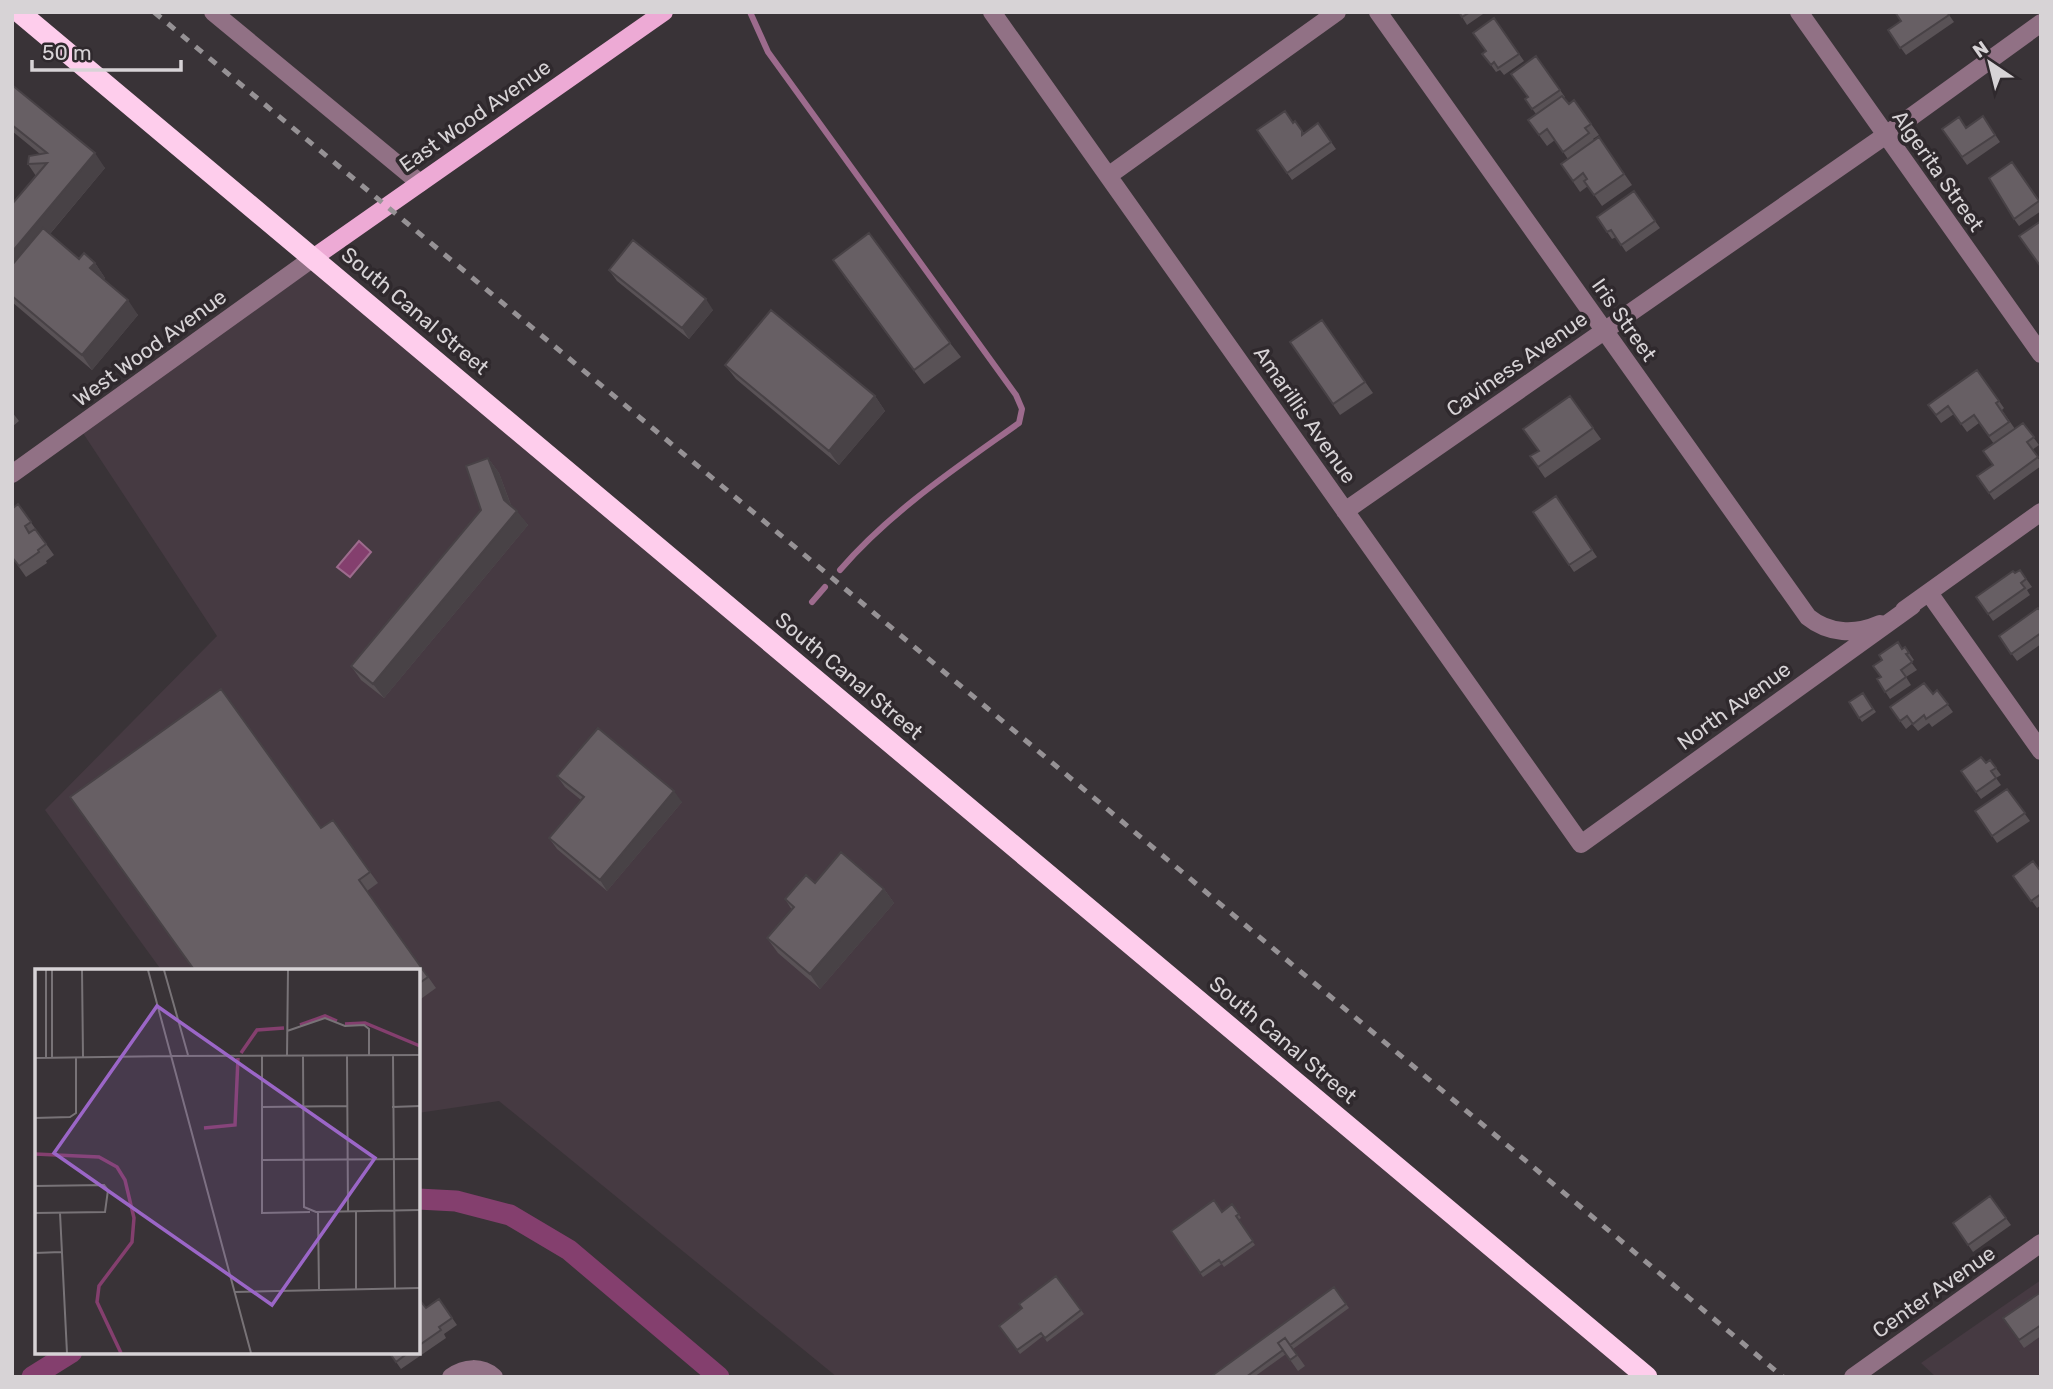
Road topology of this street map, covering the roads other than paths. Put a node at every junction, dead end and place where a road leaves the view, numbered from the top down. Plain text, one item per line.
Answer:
1 (19, 12) edge
2 (213, 12) edge
3 (664, 12) edge
4 (992, 12) edge
5 (1337, 12) edge
6 (1378, 12) edge
7 (1799, 12) edge
8 (2041, 23) edge
9 (1886, 135) junction
10 (1108, 176) junction
11 (420, 183) junction
12 (313, 258) junction
13 (1604, 331) junction
14 (2041, 354) edge
15 (12, 474) edge
16 (1345, 510) junction
17 (2041, 512) edge
18 (1930, 593) junction
19 (1912, 606) junction
20 (1848, 632) joint
21 (2041, 751) edge
22 (1581, 844) joint
23 (2041, 1243) edge
24 (451, 1377) edge
25 (494, 1377) edge
26 (1647, 1377) edge
27 (1853, 1377) edge

1 - 12 highway, South Canal Street
2 - 11 street
3 - 11 main road, East Wood Avenue
4 - 10 street, Amarillis Avenue
5 - 10 street
6 - 13 street, Iris Street
7 - 9 street, Algerita Street
8 - 9 street, Caviness Avenue
9 - 13 street, Caviness Avenue
9 - 14 street, Algerita Street
10 - 16 street, Amarillis Avenue
11 - 12 main road, East Wood Avenue
12 - 15 street, West Wood Avenue
12 - 26 highway, South Canal Street
13 - 16 street, Caviness Avenue
13 - 20 street, Iris Street
16 - 22 street, Amarillis Avenue
17 - 18 street, North Avenue
18 - 19 street, North Avenue
18 - 21 street
19 - 20 street, North Avenue
19 - 22 street, North Avenue
23 - 27 street, Center Avenue
24 - 25 street

